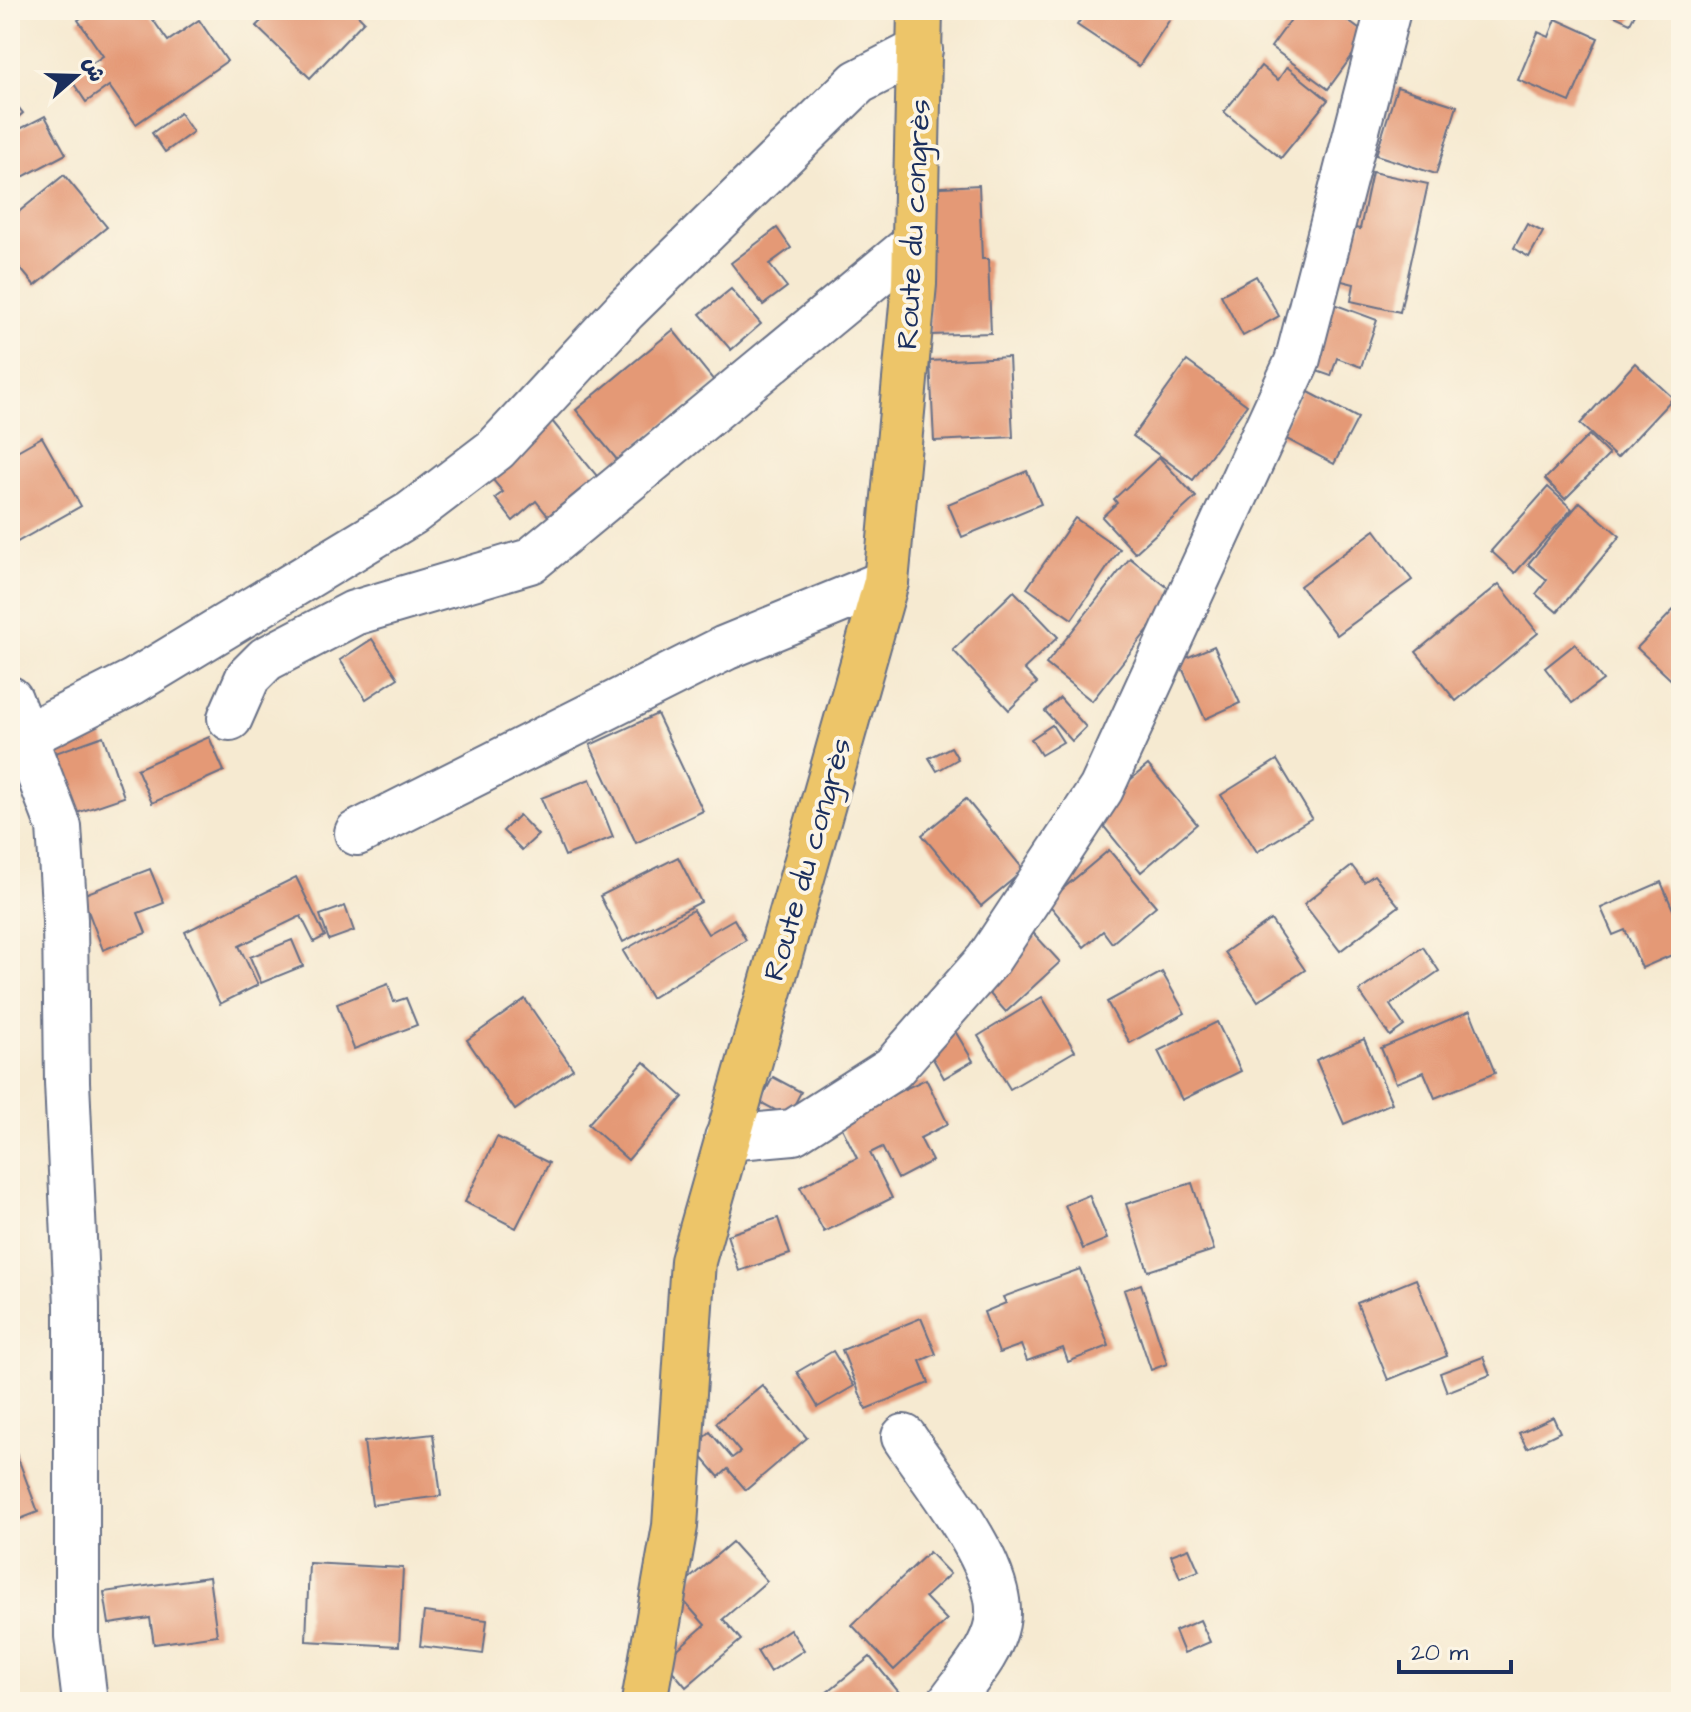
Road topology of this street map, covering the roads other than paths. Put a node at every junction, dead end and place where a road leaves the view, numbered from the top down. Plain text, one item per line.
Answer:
1 (1388, 10) edge
2 (920, 30) edge
3 (914, 244) junction
4 (886, 582) junction
5 (17, 718) edge
6 (230, 718) dead end
7 (357, 833) dead end
8 (727, 1138) junction
9 (904, 1437) dead end
10 (85, 1702) edge
11 (644, 1702) edge
12 (950, 1702) edge

1 - 8 street
2 - 3 main road, Route du congrès
2 - 5 street
3 - 4 main road, Route du congrès
3 - 6 street
4 - 7 street
4 - 8 main road, Route du congrès
5 - 10 street
8 - 11 main road, Route du congrès
9 - 12 street

